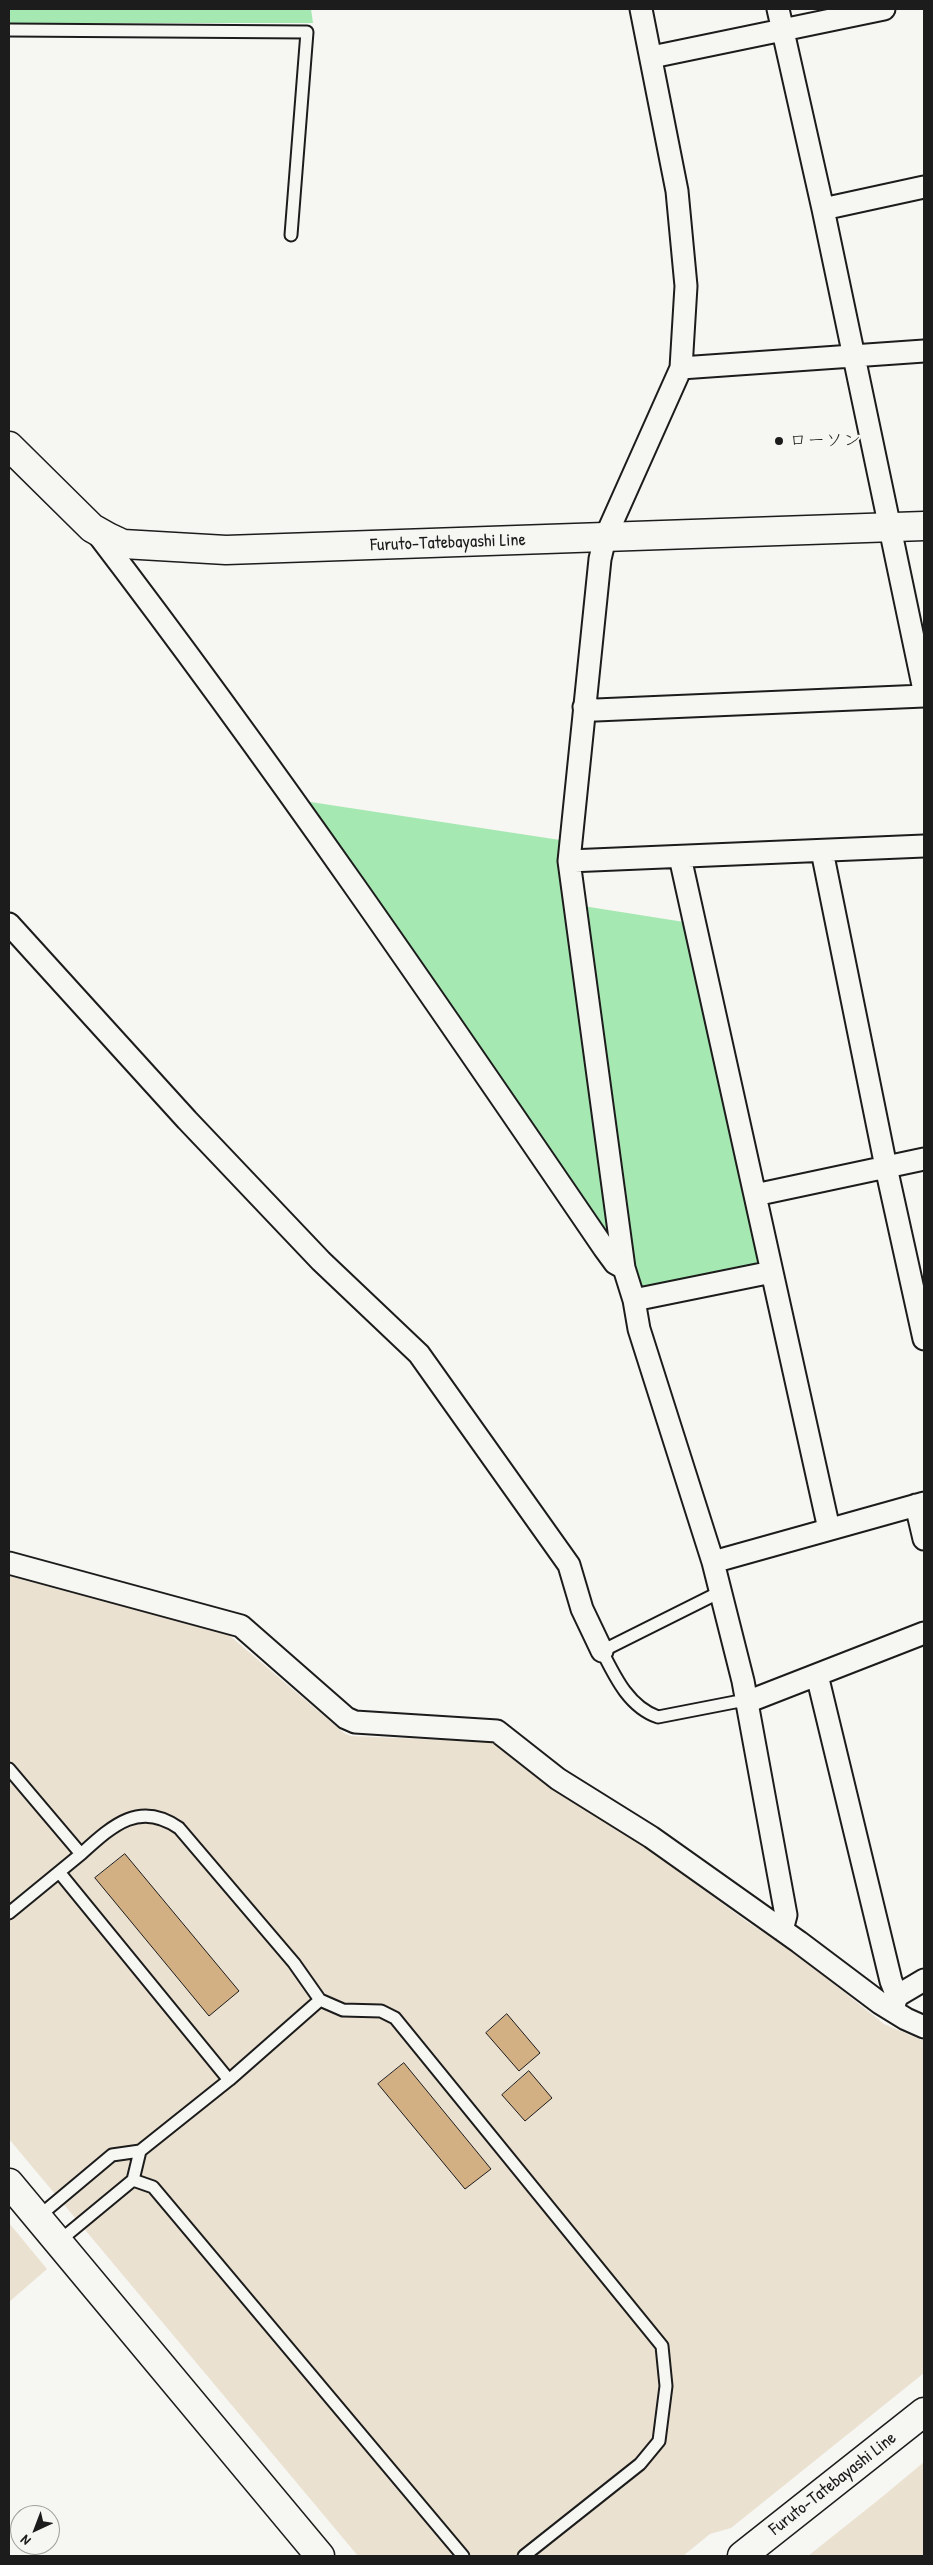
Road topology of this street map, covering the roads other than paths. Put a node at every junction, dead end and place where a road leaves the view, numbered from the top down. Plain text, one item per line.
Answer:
1 (642, 9) edge
2 (778, 9) edge
3 (884, 9) edge
4 (9, 30) edge
5 (782, 30) junction
6 (652, 57) junction
7 (924, 187) edge
8 (823, 209) junction
9 (291, 235) dead end
10 (924, 351) edge
11 (853, 354) junction
12 (681, 368) junction
13 (9, 446) edge
14 (924, 526) edge
15 (92, 528) junction
16 (891, 528) junction
17 (605, 538) junction
18 (924, 690) edge
19 (924, 696) edge
20 (584, 707) junction
21 (924, 846) edge
22 (822, 851) junction
23 (680, 857) junction
24 (569, 861) junction
25 (9, 924) edge
26 (924, 1159) edge
27 (886, 1167) junction
28 (755, 1195) junction
29 (624, 1268) junction
30 (772, 1272) junction
31 (634, 1300) junction
32 (924, 1339) edge
33 (920, 1504) edge
34 (829, 1529) junction
35 (924, 1539) edge
36 (713, 1562) junction
37 (9, 1563) edge
38 (720, 1594) junction
39 (924, 1633) edge
40 (602, 1651) junction
41 (817, 1675) junction
42 (747, 1702) junction
43 (9, 1769) edge
44 (81, 1854) junction
45 (59, 1872) junction
46 (9, 1913) edge
47 (782, 1930) junction
48 (924, 1980) edge
49 (320, 2000) junction
50 (895, 2004) junction
51 (924, 2027) edge
52 (229, 2080) junction
53 (140, 2151) junction
54 (133, 2180) junction
55 (9, 2183) edge
56 (38, 2217) junction
57 (58, 2242) junction
58 (924, 2412) edge
59 (320, 2556) edge
60 (463, 2556) edge
61 (524, 2556) edge
62 (742, 2556) edge

1 - 6 street
2 - 5 street
3 - 5 street
4 - 9 lane
5 - 6 street
5 - 8 street
6 - 12 street
7 - 8 street
8 - 11 street
10 - 11 street
11 - 12 street
11 - 16 street
12 - 17 street
13 - 15 main road, Furuto-Tatebayashi Line
14 - 16 main road, Furuto-Tatebayashi Line
15 - 17 main road, Furuto-Tatebayashi Line
15 - 29 street
16 - 17 main road, Furuto-Tatebayashi Line
16 - 18 street
17 - 20 street
19 - 20 street
20 - 24 street
21 - 22 street
22 - 23 street
22 - 27 street
23 - 24 street
23 - 28 street
24 - 29 street
25 - 40 street
26 - 27 street
27 - 28 street
27 - 32 street
28 - 30 street
29 - 31 street
30 - 31 street
30 - 34 street
31 - 36 street
33 - 34 street
33 - 35 street
34 - 36 street
36 - 38 street
37 - 47 street
38 - 40 lane
38 - 42 street
39 - 41 street
40 - 42 lane
41 - 42 street
41 - 50 street
42 - 47 street
43 - 44 lane
44 - 45 lane
44 - 49 lane
45 - 46 lane
45 - 52 lane
47 - 50 street
48 - 50 street
49 - 52 lane
49 - 61 lane
50 - 51 street
52 - 53 lane
53 - 54 lane
53 - 56 lane
54 - 57 lane
54 - 60 lane
55 - 56 main road
56 - 57 main road
57 - 59 main road
58 - 62 main road, Furuto-Tatebayashi Line

